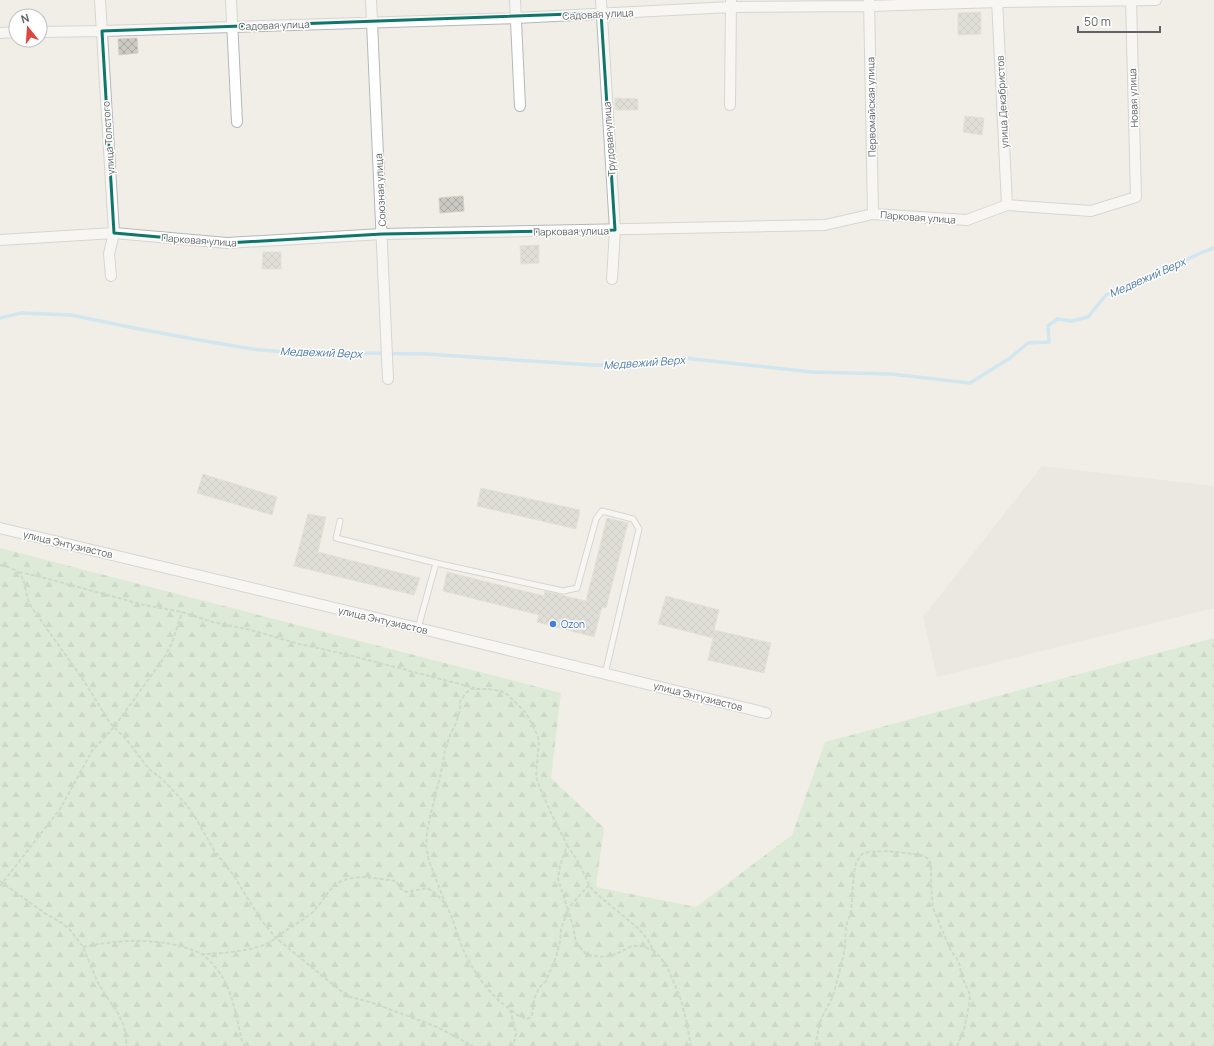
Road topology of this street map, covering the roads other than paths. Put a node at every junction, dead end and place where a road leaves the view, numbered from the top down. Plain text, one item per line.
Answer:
1 (100, 0) edge
2 (232, 0) edge
3 (371, 0) edge
4 (515, 0) edge
5 (601, 0) edge
6 (1131, 0) edge
7 (1156, 0) edge
8 (997, 1) edge
9 (869, 3) edge
10 (731, 4) edge
11 (601, 13) junction
12 (516, 18) junction
13 (372, 22) junction
14 (232, 27) junction
15 (102, 31) junction
16 (48, 32) edge
17 (730, 105) dead end
18 (520, 106) dead end
19 (237, 122) dead end
20 (1136, 197) joint
21 (1007, 205) junction
22 (873, 214) junction
23 (615, 230) junction
24 (114, 234) junction
25 (382, 234) junction
26 (0, 240) edge
27 (111, 276) dead end
28 (612, 279) dead end
29 (388, 379) dead end
30 (340, 521) dead end
31 (0, 528) edge
32 (436, 563) junction
33 (418, 628) junction
34 (605, 674) junction
35 (766, 713) dead end

1 - 15 street, улица Толстого
2 - 14 street
3 - 13 street, Союзная улица
4 - 12 street
5 - 11 street, Трудовая улица
6 - 7 street, Садовая улица
6 - 8 street, Садовая улица
6 - 20 street, Новая улица
8 - 9 street, Садовая улица
8 - 21 street, улица Декабристов
9 - 10 street, Садовая улица
9 - 22 street, Первомайская улица
10 - 11 street, Садовая улица
10 - 17 street
11 - 12 street, Садовая улица
11 - 23 street, Трудовая улица
12 - 13 street, Садовая улица
12 - 18 street
13 - 14 street, Садовая улица
13 - 25 street, Союзная улица
14 - 15 street, Садовая улица
14 - 19 street
15 - 16 street, Садовая улица
15 - 24 street, улица Толстого
20 - 21 street, Парковая улица
21 - 22 street, Парковая улица
22 - 23 street, Парковая улица
23 - 25 street, Парковая улица
23 - 28 street, Трудовая улица
24 - 25 street, Парковая улица
24 - 26 street, Парковая улица
24 - 27 street, улица Толстого
25 - 29 street, Союзная улица
30 - 32 lane
31 - 33 street, улица Энтузиастов
32 - 33 lane
32 - 34 lane
33 - 34 street, улица Энтузиастов
34 - 35 street, улица Энтузиастов

